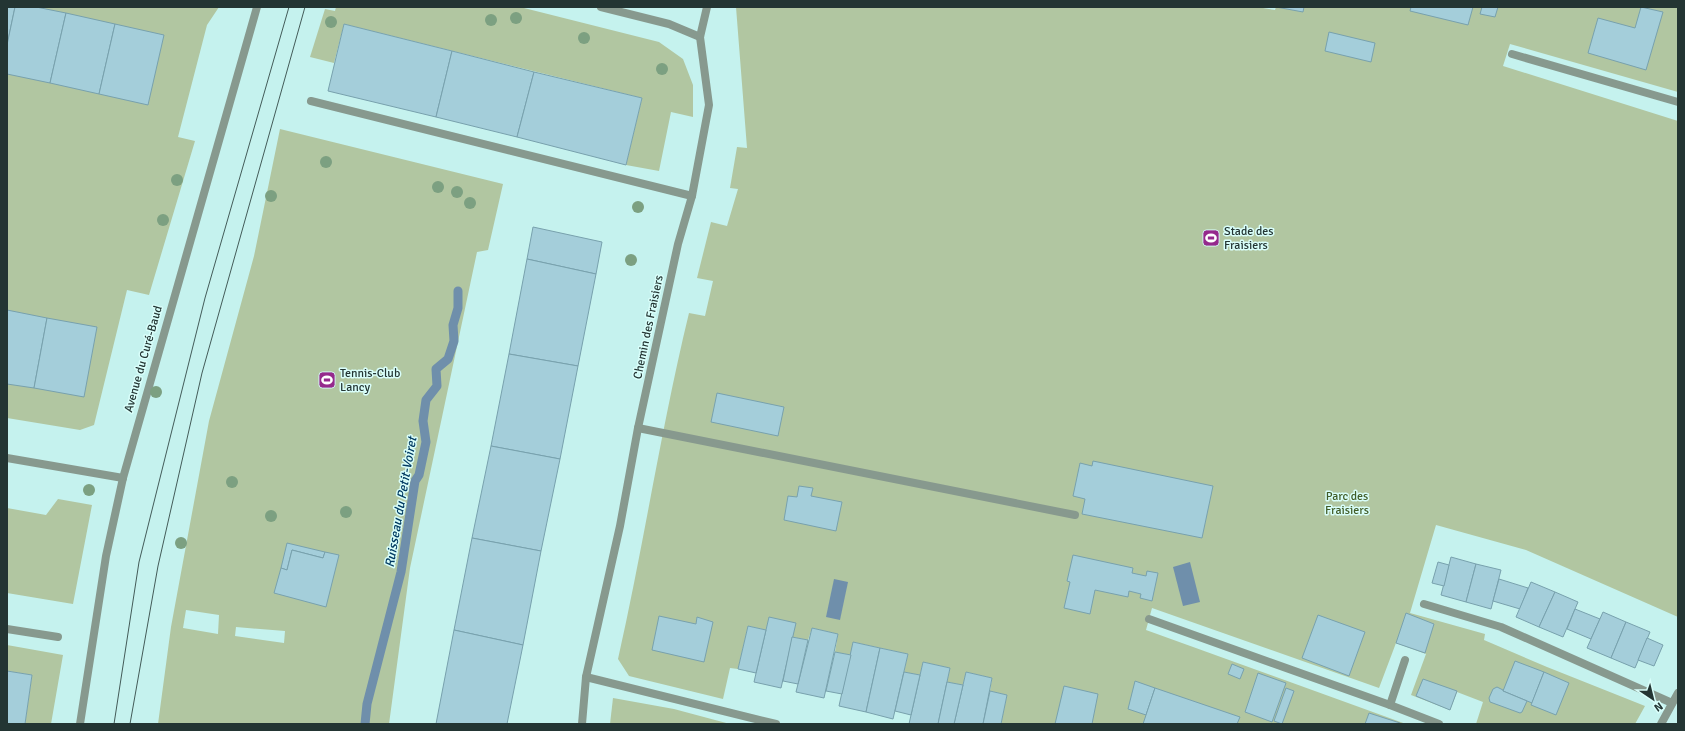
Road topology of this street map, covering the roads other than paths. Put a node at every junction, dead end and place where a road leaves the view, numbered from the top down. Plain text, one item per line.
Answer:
1 (257, 7) edge
2 (601, 7) edge
3 (707, 7) edge
4 (700, 37) junction
5 (1512, 54) dead end
6 (311, 101) dead end
7 (1678, 102) edge
8 (692, 196) junction
9 (638, 428) junction
10 (7, 458) edge
11 (122, 478) junction
12 (1075, 515) dead end
13 (1424, 604) dead end
14 (1149, 619) dead end
15 (7, 629) edge
16 (58, 637) dead end
17 (1405, 660) dead end
18 (586, 677) junction
19 (1678, 693) edge
20 (1672, 703) junction
21 (1390, 705) junction
22 (80, 724) edge
23 (582, 724) edge
24 (776, 724) edge
25 (1439, 724) edge
26 (1661, 724) edge

1 - 11 street, Avenue du Curé-Baud
2 - 4 street
3 - 4 street
4 - 8 street, Chemin des Fraisiers
5 - 7 street
6 - 8 street
8 - 9 street, Chemin des Fraisiers
9 - 12 street
9 - 18 street, Chemin des Fraisiers
10 - 11 street
11 - 22 street, Avenue du Curé-Baud
13 - 20 street
14 - 21 street
15 - 16 street
17 - 21 street
18 - 23 street, Chemin des Fraisiers
18 - 24 street
19 - 20 street
20 - 26 street
21 - 25 street

